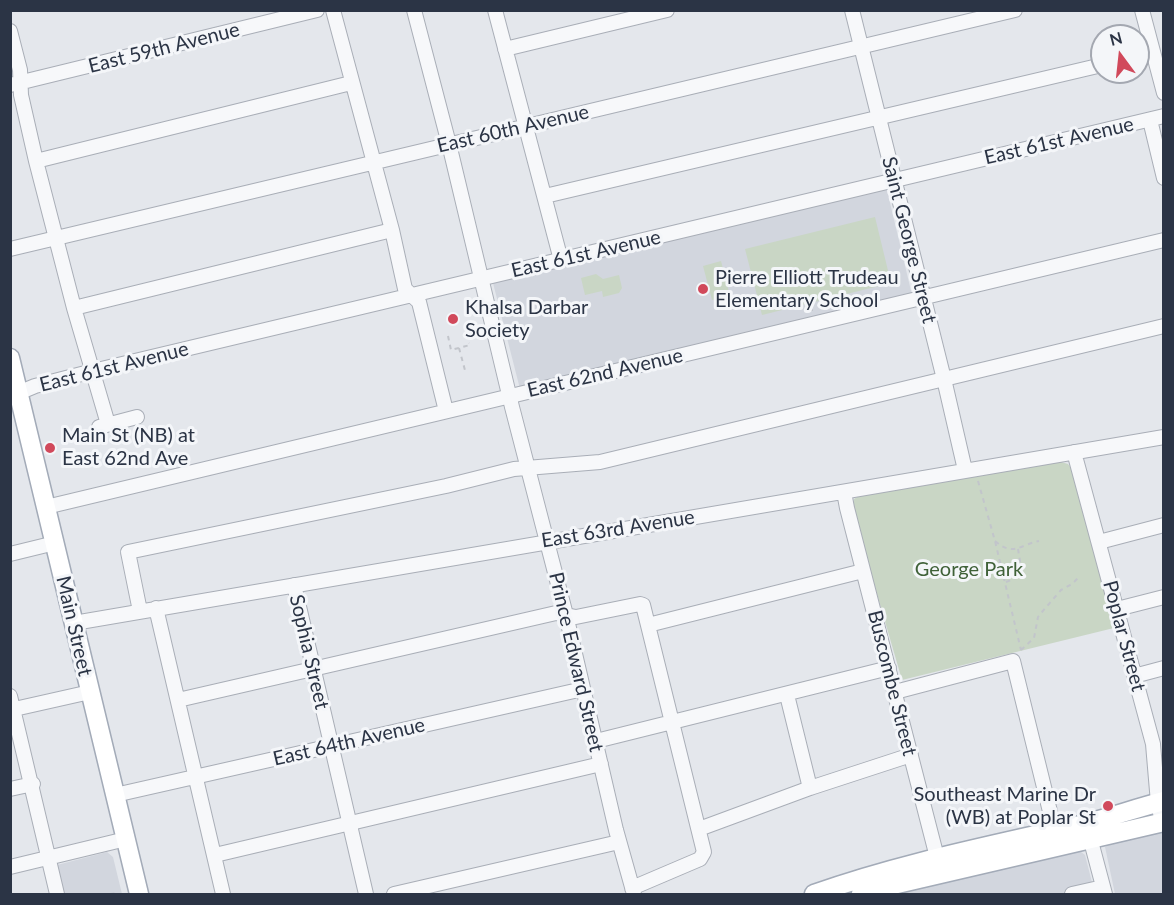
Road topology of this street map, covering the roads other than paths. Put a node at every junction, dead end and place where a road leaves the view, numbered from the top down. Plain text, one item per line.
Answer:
1 (317, 10) edge
2 (333, 10) edge
3 (414, 10) edge
4 (495, 10) edge
5 (667, 10) edge
6 (852, 10) edge
7 (1015, 10) edge
8 (1142, 10) edge
9 (10, 31) edge
10 (861, 46) junction
11 (505, 49) junction
12 (1153, 52) junction
13 (1150, 53) edge
14 (1090, 68) edge
15 (351, 83) junction
16 (16, 84) edge
17 (1164, 93) edge
18 (879, 118) junction
19 (1157, 118) edge
20 (526, 126) junction
21 (449, 144) junction
22 (36, 162) junction
23 (372, 162) junction
24 (1164, 178) edge
25 (894, 180) junction
26 (545, 196) junction
27 (392, 230) junction
28 (55, 238) junction
29 (1164, 240) edge
30 (10, 249) edge
31 (561, 260) junction
32 (482, 279) junction
33 (413, 296) junction
34 (923, 298) junction
35 (74, 308) junction
36 (1164, 326) edge
37 (10, 358) edge
38 (93, 371) junction
39 (944, 379) junction
40 (15, 395) edge
41 (509, 396) junction
42 (446, 411) junction
43 (137, 417) dead end
44 (1164, 437) edge
45 (1074, 452) junction
46 (528, 468) junction
47 (971, 474) junction
48 (844, 492) junction
49 (46, 507) junction
50 (1164, 525) edge
51 (547, 541) junction
52 (1099, 542) junction
53 (55, 543) junction
54 (10, 554) edge
55 (863, 571) junction
56 (294, 585) junction
57 (1164, 597) edge
58 (156, 608) junction
59 (1117, 609) junction
60 (140, 611) junction
61 (566, 615) junction
62 (74, 623) junction
63 (648, 625) junction
64 (889, 668) junction
65 (1164, 668) edge
66 (314, 669) junction
67 (1134, 676) junction
68 (584, 689) junction
69 (90, 692) junction
70 (895, 692) junction
71 (787, 695) junction
72 (178, 700) junction
73 (12, 705) edge
74 (673, 722) junction
75 (596, 741) junction
76 (1158, 743) edge
77 (332, 746) junction
78 (911, 755) junction
79 (601, 764) junction
80 (196, 777) junction
81 (33, 784) junction
82 (810, 788) junction
83 (10, 789) edge
84 (115, 795) junction
85 (1161, 802) edge
86 (1163, 822) edge
87 (349, 823) junction
88 (699, 829) junction
89 (1088, 831) junction
90 (1056, 838) junction
91 (126, 839) junction
92 (619, 842) junction
93 (215, 855) junction
94 (50, 857) junction
95 (940, 866) junction
96 (10, 867) edge
97 (633, 891) edge
98 (1104, 891) edge
99 (57, 894) edge
100 (139, 894) edge
101 (223, 894) edge
102 (366, 894) edge
103 (394, 894) edge
104 (814, 894) edge
105 (861, 894) edge
106 (1072, 894) edge

1 - 16 street, East 59th Avenue
2 - 15 street
3 - 21 street, Prince Edward Street
4 - 11 street
5 - 11 street
6 - 10 street, Saint George Street
7 - 10 street, East 60th Avenue
8 - 12 street
9 - 16 street
10 - 18 street, Saint George Street
10 - 20 street, East 60th Avenue
11 - 20 street
12 - 13 street
12 - 17 street
14 - 18 street
15 - 22 street
15 - 23 street
16 - 22 street
18 - 25 street, Saint George Street
18 - 26 street
19 - 24 street
19 - 25 street, East 61st Avenue
20 - 21 street, East 60th Avenue
20 - 26 street
21 - 23 street, East 60th Avenue
21 - 32 street, Prince Edward Street
22 - 28 street
23 - 27 street
23 - 28 street, East 60th Avenue
25 - 31 street, East 61st Avenue
25 - 34 street, Saint George Street
26 - 31 street
27 - 33 street
27 - 35 street
28 - 30 street, East 60th Avenue
28 - 35 street
29 - 34 street, East 62nd Avenue
31 - 32 street, East 61st Avenue
32 - 33 street, East 61st Avenue
32 - 41 street, Prince Edward Street
33 - 38 street, East 61st Avenue
33 - 42 street
34 - 39 street, Saint George Street
34 - 41 street, East 62nd Avenue
35 - 38 street
36 - 39 street
37 - 40 main road, Main Street
38 - 40 street, East 61st Avenue
38 - 43 street
39 - 46 street
39 - 47 street, Saint George Street
40 - 49 main road, Main Street
41 - 42 street, East 62nd Avenue
41 - 46 street, Prince Edward Street
42 - 49 street, East 62nd Avenue
44 - 45 street, East 63rd Avenue
45 - 47 street, East 63rd Avenue
45 - 52 street, Poplar Street
46 - 51 street, Prince Edward Street
46 - 60 street
47 - 48 street, East 63rd Avenue
48 - 51 street, East 63rd Avenue
48 - 55 street, Buscombe Street
49 - 53 main road, Main Street
50 - 52 street
51 - 56 street, East 63rd Avenue
51 - 61 street, Prince Edward Street
52 - 59 street, Poplar Street
53 - 54 street
53 - 62 main road, Main Street
55 - 63 street
55 - 64 street, Buscombe Street
56 - 58 street, East 63rd Avenue
56 - 66 street, Sophia Street
57 - 59 street
58 - 60 street, East 63rd Avenue
58 - 72 street
59 - 67 street, Poplar Street
60 - 62 street, East 63rd Avenue
61 - 63 street
61 - 66 street
61 - 68 street, Prince Edward Street
62 - 69 main road, Main Street
63 - 74 street
64 - 70 street, Buscombe Street
64 - 71 street
65 - 67 street
66 - 72 street
66 - 77 street, Sophia Street
67 - 76 street, Poplar Street
68 - 75 street, Prince Edward Street
68 - 77 street, East 64th Avenue
69 - 73 street
69 - 84 main road, Main Street
70 - 78 street, Buscombe Street
70 - 90 street
71 - 74 street
71 - 82 street
72 - 80 street
73 - 81 street
74 - 75 street
74 - 88 street
75 - 79 street, Prince Edward Street
76 - 85 street, Poplar Street
77 - 80 street, East 64th Avenue
77 - 87 street, Sophia Street
78 - 82 street
78 - 95 street, Buscombe Street
79 - 87 street
79 - 92 street, Prince Edward Street
80 - 84 street, East 64th Avenue
80 - 93 street
81 - 83 street
81 - 94 street
82 - 88 street
84 - 91 main road, Main Street
85 - 86 street, Poplar Street
85 - 89 main road
86 - 89 main road
87 - 93 street
87 - 102 street, Sophia Street
88 - 97 street
89 - 90 main road
89 - 98 street
90 - 95 main road
91 - 94 street
91 - 100 main road, Main Street
92 - 97 street, Prince Edward Street
92 - 103 street
93 - 101 street
94 - 96 street
94 - 99 street
95 - 104 main road
95 - 105 main road
98 - 106 street

